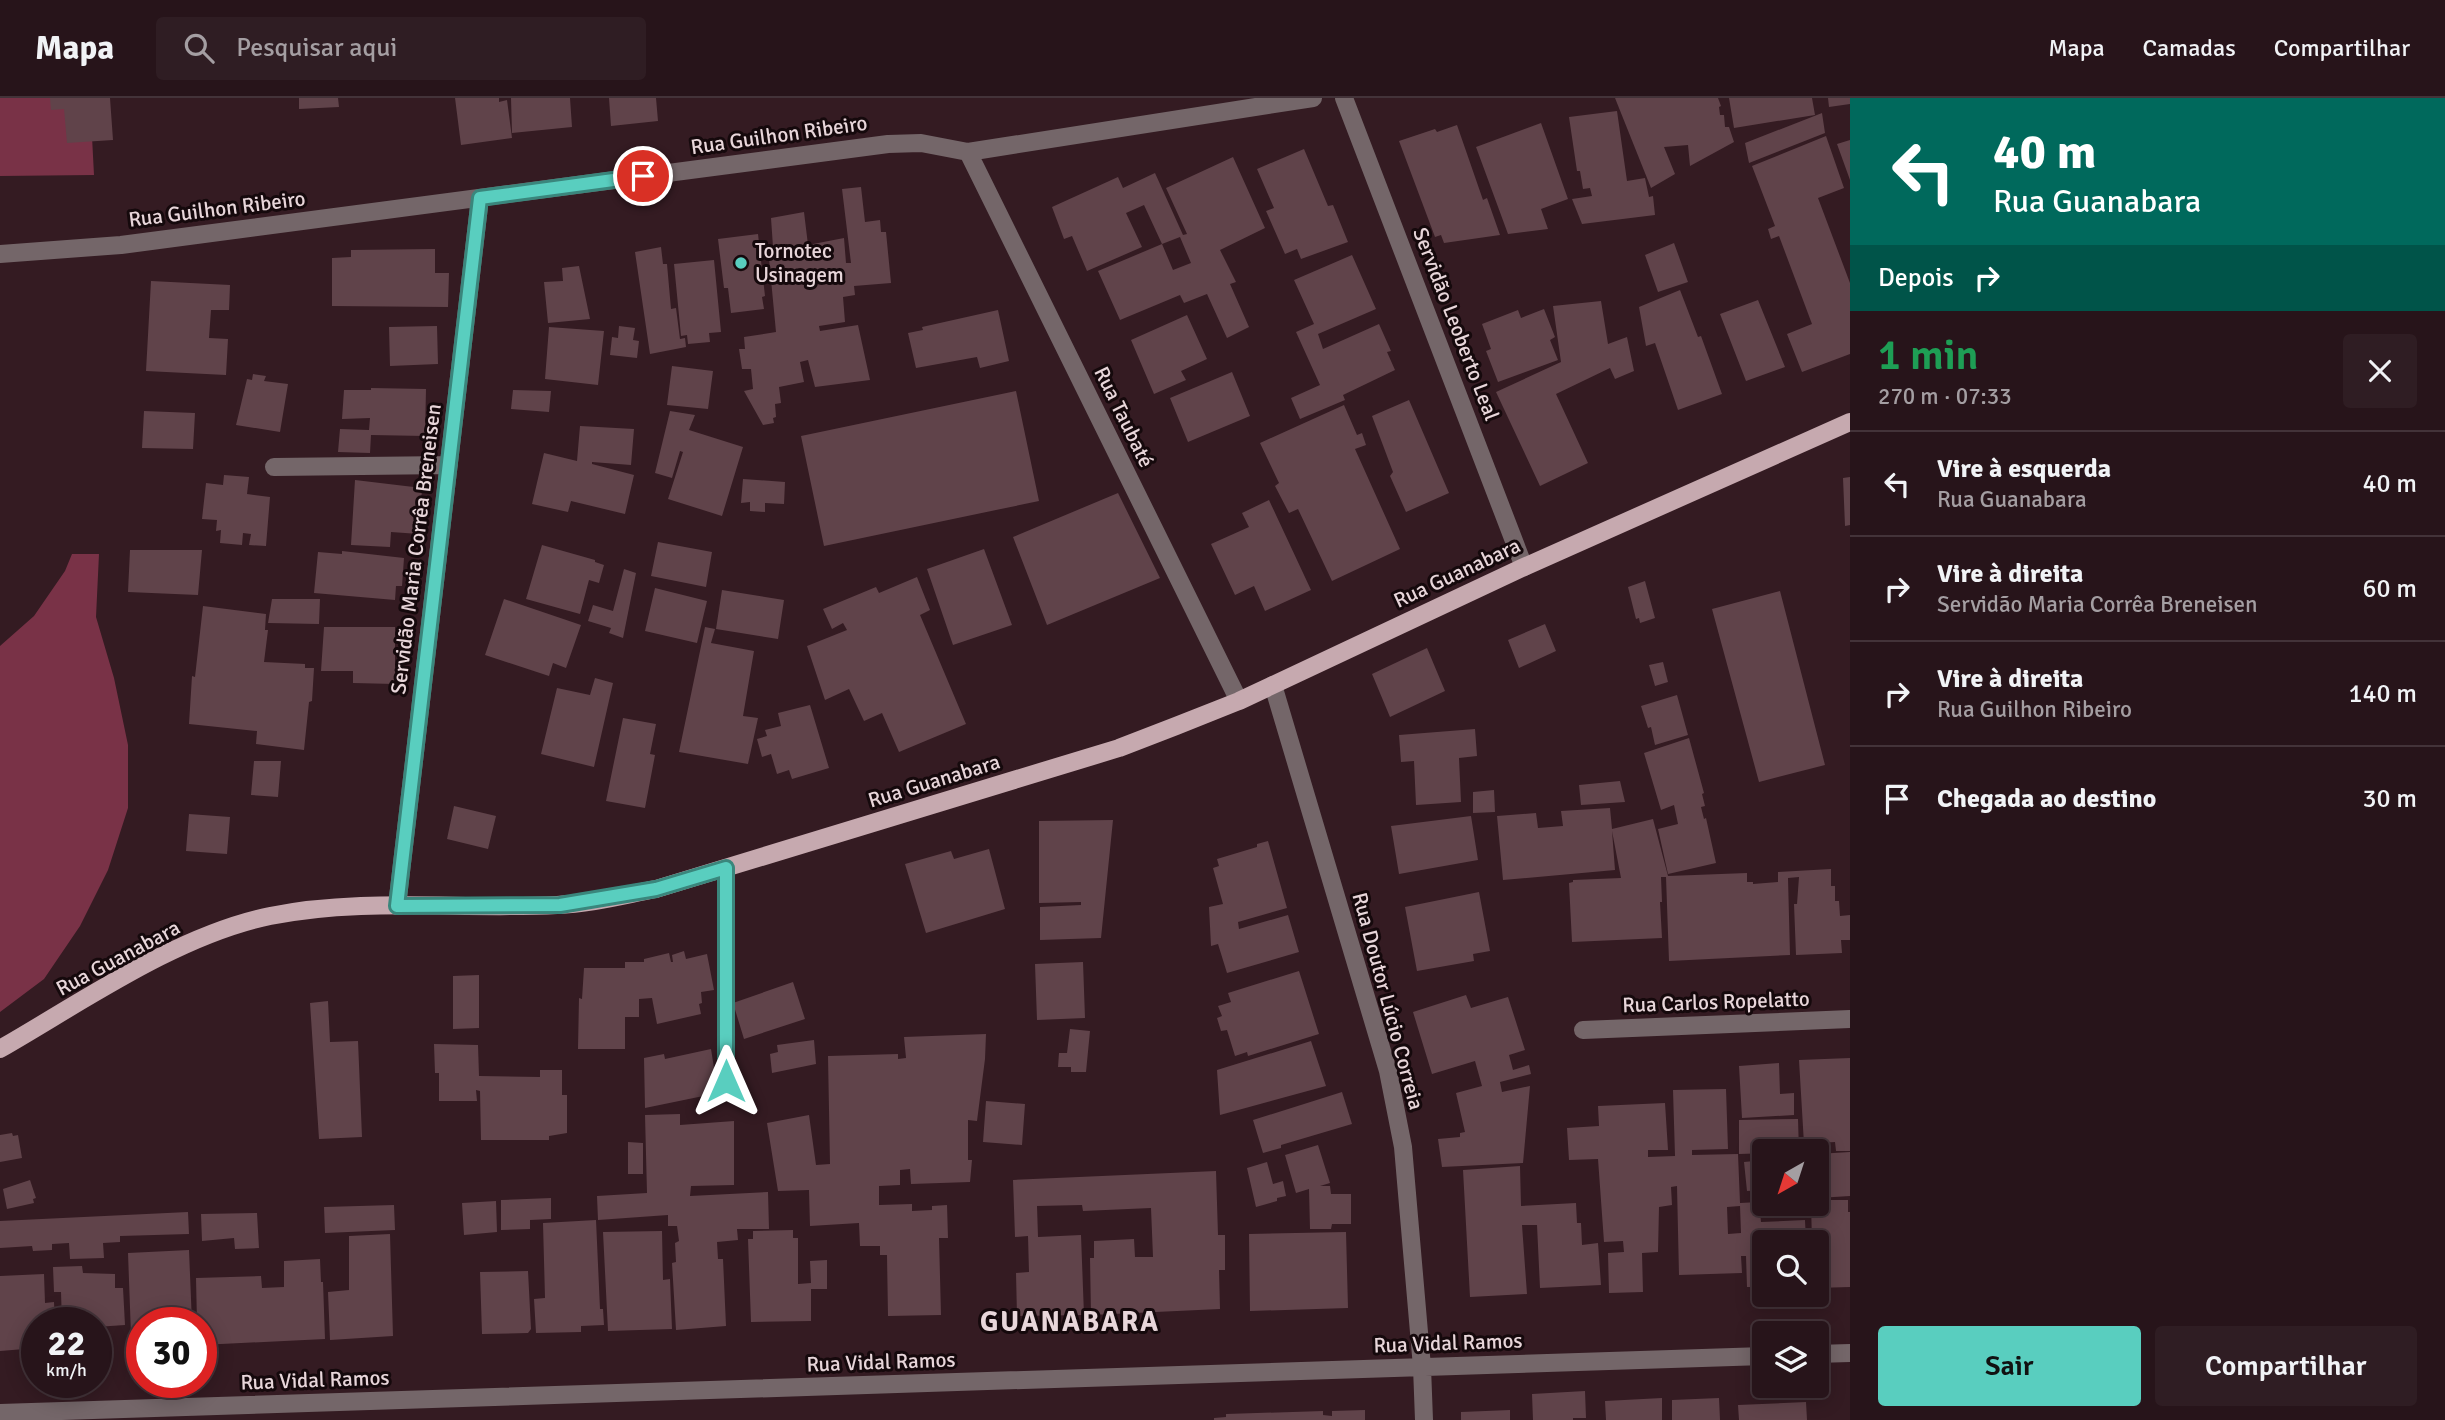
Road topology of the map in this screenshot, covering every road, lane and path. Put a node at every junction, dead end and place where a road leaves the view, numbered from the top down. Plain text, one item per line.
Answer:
1 (1313, 98) edge
2 (1344, 98) edge
3 (968, 152) junction
4 (480, 198) junction
5 (0, 254) edge
6 (1850, 422) edge
7 (449, 465) junction
8 (274, 467) dead end
9 (1524, 566) junction
10 (1273, 685) junction
11 (1239, 701) junction
12 (726, 868) junction
13 (397, 906) junction
14 (1850, 1019) edge
15 (1583, 1030) dead end
16 (0, 1049) edge
17 (726, 1081) dead end
18 (1850, 1353) edge
19 (1829, 1354) edge
20 (1752, 1356) edge
21 (1422, 1367) junction
22 (301, 1412) edge
23 (0, 1413) edge
24 (1424, 1420) edge

1 - 3 street, Rua Guilhon Ribeiro
2 - 9 street, Servidão Leoberto Leal
3 - 4 street, Rua Guilhon Ribeiro
3 - 11 street, Rua Taubaté
4 - 5 street, Rua Guilhon Ribeiro
4 - 7 street, Servidão Maria Corrêa Breneisen
6 - 9 main road, Rua Guanabara
7 - 8 street
7 - 13 street, Servidão Maria Corrêa Breneisen
9 - 10 main road, Rua Guanabara
10 - 11 main road, Rua Guanabara
10 - 21 street, Rua Doutor Lúcio Correia
11 - 12 main road, Rua Guanabara
12 - 13 main road, Rua Guanabara
12 - 17 street
13 - 16 main road, Rua Guanabara
14 - 15 street, Rua Carlos Ropelatto
18 - 19 street
20 - 21 street, Rua Vidal Ramos
21 - 22 street, Rua Vidal Ramos
21 - 24 street, Rua Doutor Lúcio Correia
22 - 23 street, Rua Vidal Ramos

